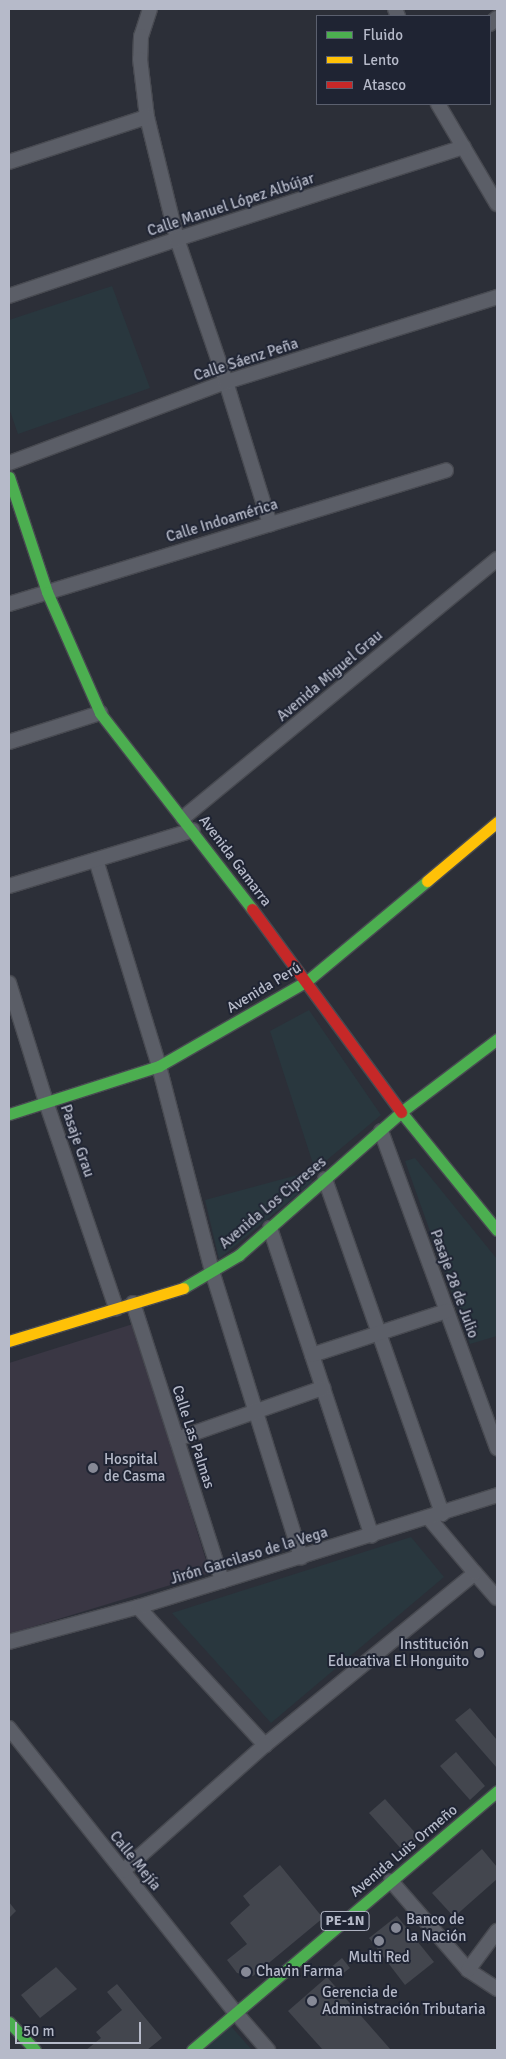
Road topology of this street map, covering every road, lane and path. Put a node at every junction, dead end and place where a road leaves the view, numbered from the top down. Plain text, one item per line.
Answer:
1 (150, 9) edge
2 (439, 105) edge
3 (147, 117) junction
4 (464, 147) junction
5 (9, 162) edge
6 (495, 195) edge
7 (177, 239) junction
8 (9, 296) edge
9 (497, 297) edge
10 (226, 382) junction
11 (9, 463) edge
12 (446, 470) dead end
13 (9, 477) edge
14 (270, 524) junction
15 (497, 559) edge
16 (47, 592) junction
17 (9, 604) edge
18 (100, 713) junction
19 (9, 742) edge
20 (183, 818) junction
21 (497, 822) edge
22 (193, 830) junction
23 (96, 860) junction
24 (9, 886) edge
25 (307, 982) junction
26 (9, 984) edge
27 (497, 1038) edge
28 (158, 1066) junction
29 (46, 1102) junction
30 (401, 1112) junction
31 (9, 1114) edge
32 (381, 1131) junction
33 (325, 1179) junction
34 (270, 1228) junction
35 (497, 1230) edge
36 (212, 1271) junction
37 (133, 1303) junction
38 (116, 1308) junction
39 (447, 1311) junction
40 (379, 1334) junction
41 (9, 1341) edge
42 (312, 1355) junction
43 (323, 1388) junction
44 (256, 1412) junction
45 (177, 1439) junction
46 (497, 1448) edge
47 (497, 1496) edge
48 (435, 1516) junction
49 (372, 1536) junction
50 (301, 1557) junction
51 (475, 1572) junction
52 (222, 1580) junction
53 (497, 1598) edge
54 (138, 1607) junction
55 (9, 1642) edge
56 (9, 1728) edge
57 (264, 1745) junction
58 (497, 1791) edge
59 (123, 1871) junction
60 (392, 1881) junction
61 (497, 1931) edge
62 (468, 1970) junction
63 (497, 1989) edge
64 (236, 2013) junction
65 (9, 2022) edge
66 (35, 2050) edge
67 (192, 2050) edge
68 (268, 2050) edge

1 - 3 street
2 - 4 street
3 - 5 street
3 - 7 street
4 - 6 street
4 - 7 street, Calle Manuel López Albújar
7 - 8 street, Calle Manuel López Albújar
7 - 10 street
9 - 10 street, Calle Sáenz Peña
10 - 11 street, Calle Sáenz Peña
10 - 14 street
12 - 14 street, Calle Indoamérica
13 - 16 main road, Avenida Gamarra
14 - 16 street, Calle Indoamérica
15 - 20 street, Avenida Miguel Grau
16 - 17 street, Calle Indoamérica
16 - 18 main road, Avenida Gamarra
18 - 19 street
18 - 20 main road, Avenida Gamarra
20 - 22 main road, Avenida Gamarra
21 - 25 main road, Avenida Perú
22 - 23 street
22 - 25 main road, Avenida Gamarra
23 - 24 street
23 - 28 street
25 - 28 main road, Avenida Perú
25 - 30 main road, Avenida Gamarra
26 - 29 street, Pasaje Grau
27 - 30 main road, Avenida Los Cipreses
28 - 29 main road, Avenida Perú
28 - 36 street
29 - 31 main road, Avenida Perú
29 - 38 street, Pasaje Grau
30 - 32 main road, Avenida Los Cipreses
30 - 35 main road, Avenida Gamarra
32 - 33 main road, Avenida Los Cipreses
32 - 39 street, Pasaje 28 de Julio
33 - 34 main road, Avenida Los Cipreses
33 - 40 street
34 - 36 main road, Avenida Los Cipreses
34 - 42 street
36 - 37 main road, Avenida Los Cipreses
36 - 44 street
37 - 38 main road, Avenida Los Cipreses
37 - 45 street, Calle Las Palmas
38 - 41 main road, Avenida Los Cipreses
39 - 40 street
39 - 46 street, Pasaje 28 de Julio
40 - 42 street
40 - 48 street
42 - 43 street
43 - 44 street
43 - 49 street
44 - 45 street
44 - 50 street
45 - 52 street, Calle Las Palmas
47 - 48 street, Jirón Garcilaso de la Vega
48 - 49 street, Jirón Garcilaso de la Vega
48 - 51 street
49 - 50 street, Jirón Garcilaso de la Vega
50 - 52 street, Jirón Garcilaso de la Vega
51 - 53 street
51 - 57 street
52 - 54 street, Jirón Garcilaso de la Vega
54 - 55 street, Jirón Garcilaso de la Vega
54 - 57 street
56 - 59 street, Calle Mejía
57 - 59 street
58 - 60 main road, Avenida Luis Ormeño / PE-1N
59 - 64 street, Calle Mejía
60 - 62 street
60 - 64 main road, Avenida Luis Ormeño / PE-1N
61 - 62 street
62 - 63 street
64 - 67 main road, Avenida Luis Ormeño / PE-1N
64 - 68 street, Calle Mejía
65 - 66 main road

